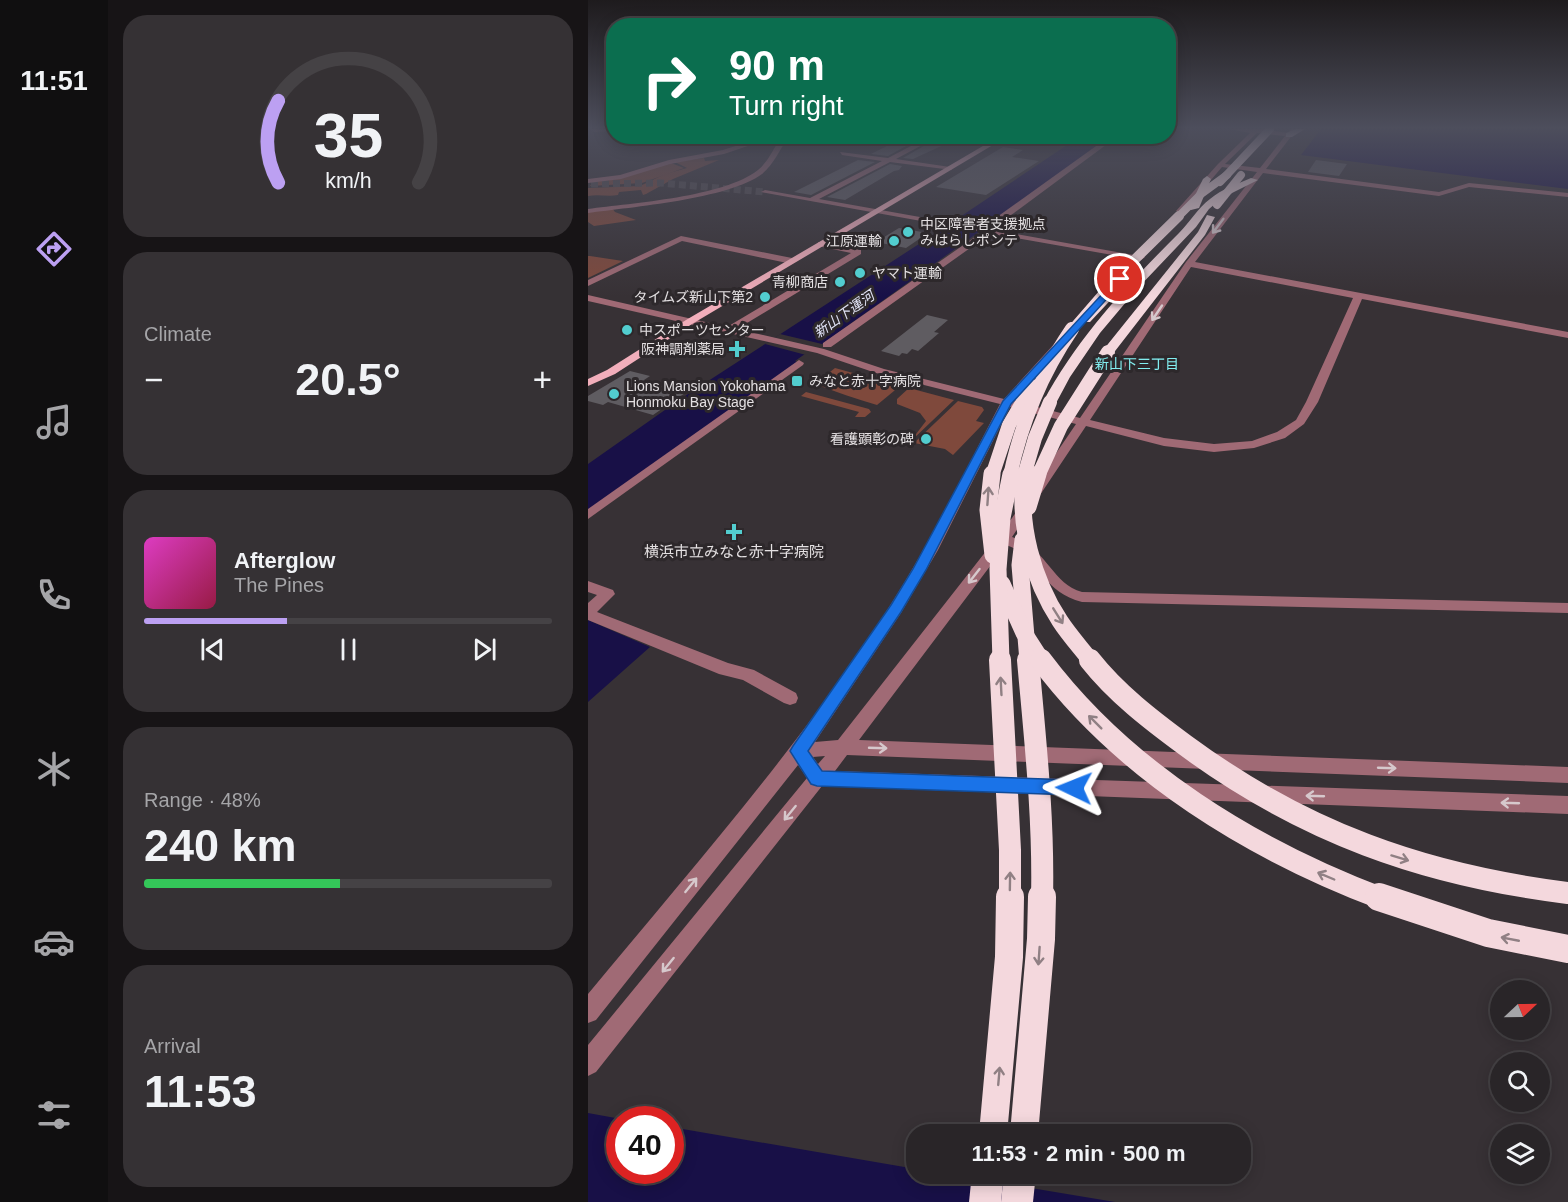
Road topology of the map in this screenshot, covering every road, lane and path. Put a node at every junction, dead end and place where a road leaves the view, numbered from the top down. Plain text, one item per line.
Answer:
1 (729, 185) edge
2 (841, 185) edge
3 (922, 185) edge
4 (1047, 185) edge
5 (1202, 185) edge
6 (1208, 185) edge
7 (1213, 185) edge
8 (1217, 185) edge
9 (1228, 185) edge
10 (1243, 185) edge
11 (1250, 185) edge
12 (1373, 185) edge
13 (1469, 185) edge
14 (1470, 185) edge
15 (762, 194) tunnel mouth
16 (1568, 195) edge
17 (812, 200) junction
18 (1211, 200) junction
19 (588, 211) edge
20 (877, 211) junction
21 (1000, 219) dead end
22 (983, 231) junction
23 (820, 244) junction
24 (1141, 257) junction
25 (792, 261) junction
26 (1190, 264) junction
27 (588, 283) edge
28 (1359, 296) junction
29 (588, 298) edge
30 (689, 322) junction
31 (729, 330) junction
32 (1568, 335) edge
33 (655, 343) junction
34 (827, 345) dead end
35 (799, 363) dead end
36 (588, 374) edge
37 (588, 383) edge
38 (1009, 411) junction
39 (1084, 422) junction
40 (588, 515) edge
41 (1003, 539) junction
42 (588, 586) edge
43 (1568, 608) edge
44 (588, 612) edge
45 (790, 698) dead end
46 (843, 747) junction
47 (799, 751) junction
48 (1568, 775) edge
49 (817, 778) junction
50 (1568, 805) edge
51 (1568, 892) edge
52 (1568, 949) edge
53 (588, 1012) edge
54 (588, 1064) edge
55 (994, 1124) edge
56 (1025, 1124) edge
57 (987, 1184) edge
58 (1019, 1184) edge
59 (985, 1202) edge
60 (1017, 1202) edge

1 - 19 street
2 - 17 street
3 - 20 main road
4 - 21 street
5 - 24 street
6 - 18 highway
55 -> 7 highway, bridge
8 - 38 highway, bridge
9 - 18 highway, bridge
10 - 18 highway
11 -> 26 street
12 - 13 street
14 - 16 street
15 - 17 street
17 - 20 street
18 - 38 highway, bridge
18 -> 51 highway, bridge
18 -> 56 highway, bridge
20 - 22 street
20 - 23 main road
22 - 24 street
22 - 34 street
23 - 25 main road
23 - 31 street
24 - 38 street
25 - 27 street
25 - 30 main road
26 - 28 street
26 -> 39 street
28 - 32 street
28 - 39 street
29 - 30 street
30 - 31 street
30 - 33 main road
31 - 38 street
33 - 36 main road
33 - 37 main road
35 - 40 street
38 - 39 street
38 - 47 street
52 -> 38 highway, bridge
39 - 41 street
41 - 43 street
41 -> 46 street
42 - 44 street
44 - 45 street
46 - 47 street
46 -> 48 street
46 - 49 street
47 - 49 street
53 -> 47 street
50 -> 49 street
49 -> 54 street
57 - 59 highway
58 - 60 highway

